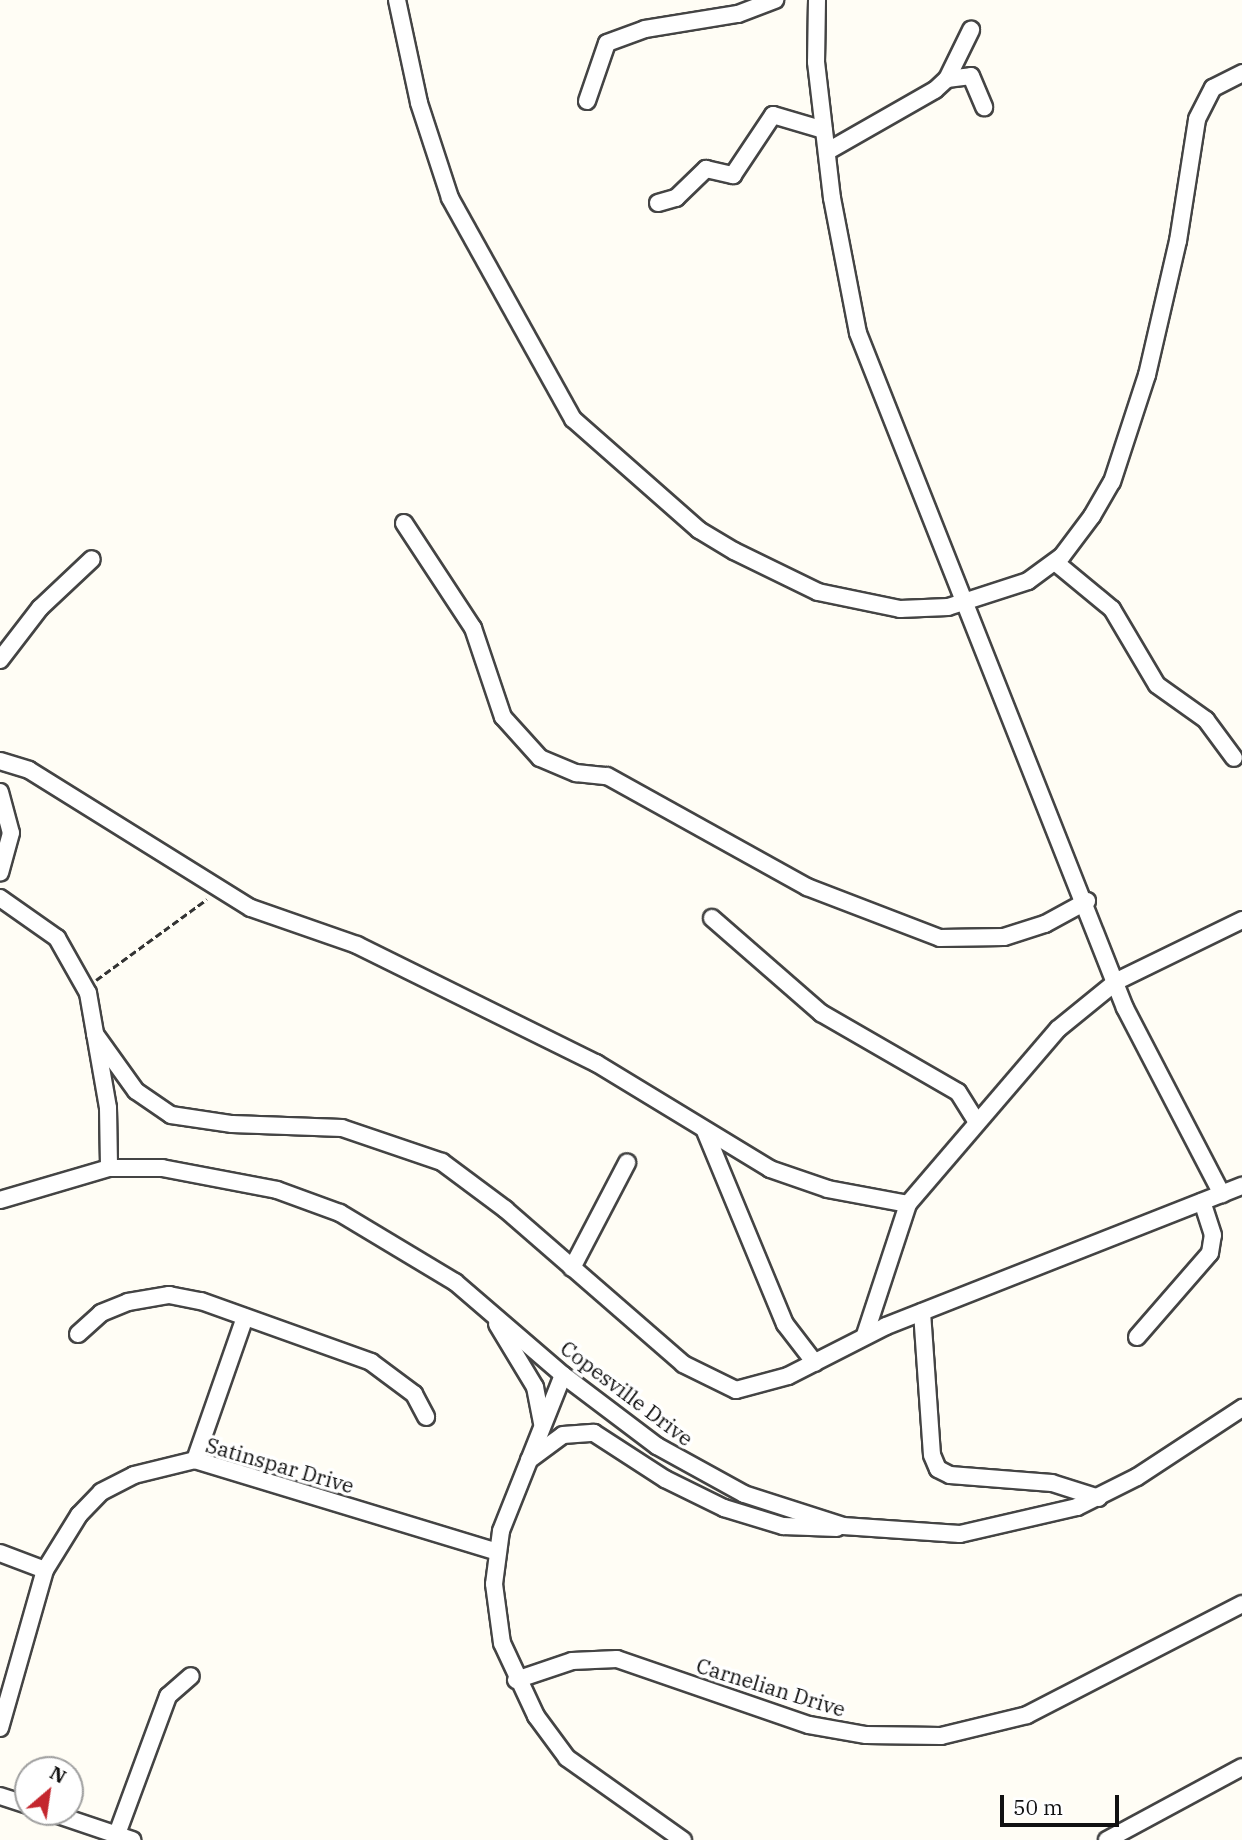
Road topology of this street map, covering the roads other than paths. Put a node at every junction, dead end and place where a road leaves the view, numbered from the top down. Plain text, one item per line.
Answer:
1 (397, 0) edge
2 (775, 0) edge
3 (817, 0) edge
4 (971, 30) dead end
5 (1242, 73) edge
6 (947, 79) junction
7 (587, 101) dead end
8 (984, 107) dead end
9 (824, 130) junction
10 (828, 151) junction
11 (657, 203) dead end
12 (404, 523) dead end
13 (92, 559) dead end
14 (1055, 562) junction
15 (965, 603) junction
16 (0, 660) edge
17 (1234, 758) dead end
18 (0, 761) edge
19 (0, 792) edge
20 (0, 873) edge
21 (0, 898) edge
22 (1087, 901) junction
23 (712, 918) dead end
24 (1242, 920) edge
25 (1117, 981) junction
26 (95, 1034) junction
27 (976, 1121) junction
28 (705, 1131) junction
29 (626, 1163) dead end
30 (110, 1168) junction
31 (1242, 1186) edge
32 (1222, 1194) junction
33 (0, 1200) edge
34 (1202, 1202) junction
35 (908, 1204) junction
36 (572, 1268) junction
37 (486, 1307) junction
38 (922, 1311) junction
39 (245, 1317) junction
40 (78, 1334) dead end
41 (865, 1335) junction
42 (1137, 1337) dead end
43 (816, 1363) junction
44 (564, 1375) junction
45 (1242, 1408) edge
46 (426, 1417) dead end
47 (542, 1426) junction
48 (195, 1460) junction
49 (527, 1462) junction
50 (1099, 1498) junction
51 (843, 1526) junction
52 (497, 1552) junction
53 (0, 1553) edge
54 (46, 1570) junction
55 (1242, 1604) edge
56 (191, 1676) dead end
57 (516, 1680) junction
58 (0, 1728) edge
59 (1242, 1767) edge
60 (84, 1824) edge
61 (125, 1837) edge
62 (683, 1840) edge
63 (1107, 1840) edge

1 - 15 street
2 - 7 street
3 - 9 street
4 - 6 street
5 - 14 street
6 - 8 street
6 - 10 street
9 - 10 street
9 - 11 street
10 - 15 street
12 - 22 street
13 - 16 street
14 - 15 street
14 - 17 street
15 - 22 street
18 - 28 street
19 - 20 street
21 - 26 street
22 - 25 street
23 - 27 street
24 - 25 street
25 - 27 street
25 - 32 street
26 - 30 street
26 - 36 street
27 - 35 street
28 - 35 street
28 - 43 street
29 - 36 street
30 - 33 street, Copesville Drive
30 - 37 street, Copesville Drive
31 - 32 street
32 - 34 street
34 - 38 street
34 - 42 street
35 - 41 street
36 - 43 street
37 - 44 street, Copesville Drive
37 - 47 street
38 - 41 street
38 - 50 street
39 - 40 street
39 - 46 street
39 - 48 street
41 - 43 street
44 - 47 street
44 - 51 street, Copesville Drive
45 - 50 street, Copesville Drive
47 - 49 street
48 - 52 street, Satinspar Drive
48 - 54 street, Satinspar Drive
49 - 51 street
49 - 52 street
50 - 51 street, Copesville Drive
52 - 57 street
53 - 54 street
54 - 58 street, Satinspar Drive
55 - 57 street, Carnelian Drive
56 - 61 street
57 - 62 street
59 - 63 street
60 - 61 street

